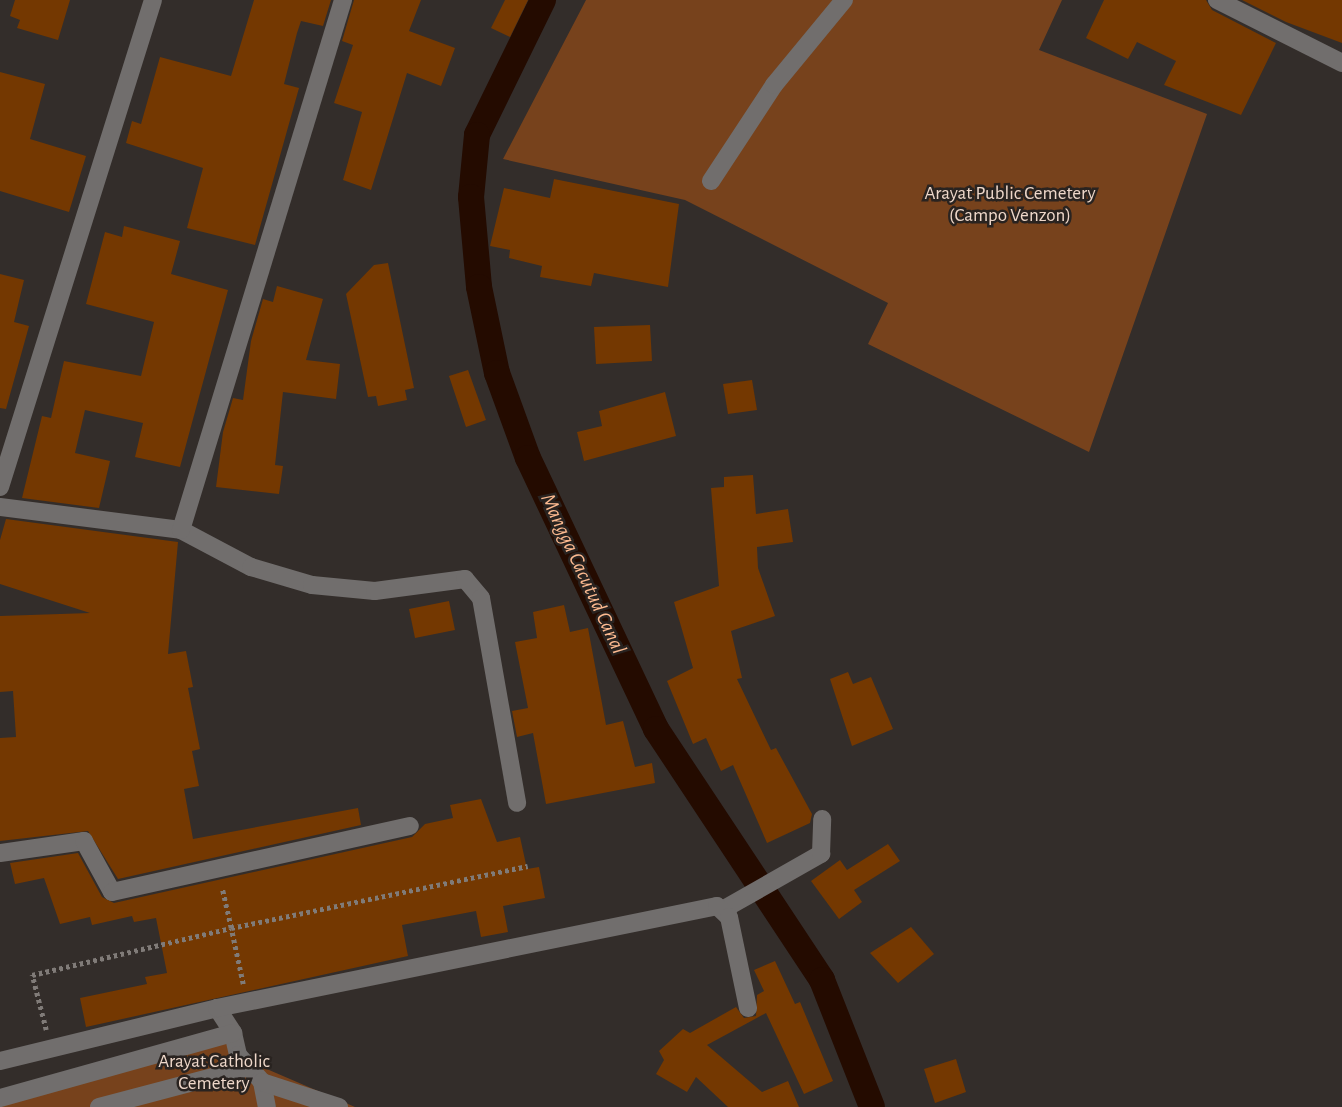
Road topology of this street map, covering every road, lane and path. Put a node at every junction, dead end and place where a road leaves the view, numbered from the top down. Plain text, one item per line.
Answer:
1 (153, 0) edge
2 (343, 0) edge
3 (844, 0) edge
4 (1217, 0) edge
5 (1342, 63) edge
6 (711, 181) dead end
7 (0, 487) edge
8 (0, 507) edge
9 (181, 530) junction
10 (517, 803) dead end
11 (822, 819) dead end
12 (410, 826) dead end
13 (0, 853) edge
14 (528, 866) dead end
15 (218, 868) junction
16 (731, 906) junction
17 (231, 928) junction
18 (247, 1002) junction
19 (217, 1008) junction
20 (748, 1008) dead end
21 (233, 1032) junction
22 (50, 1048) junction
23 (1, 1057) edge
24 (247, 1068) junction
25 (262, 1082) junction
26 (0, 1098) edge
27 (299, 1100) edge
28 (126, 1104) edge
29 (331, 1105) edge
30 (99, 1107) edge
31 (267, 1107) edge

1 - 7 street
2 - 9 street
3 - 6 street
4 - 5 street
8 - 9 street
9 - 10 street
11 - 16 street
12 - 15 street
13 - 15 street
14 - 17 path
15 - 17 path
16 - 18 street
16 - 20 street
17 - 18 path
17 - 22 path
18 - 19 street
19 - 21 street
19 - 22 street
21 - 24 street
21 - 26 street
22 - 23 street
24 - 25 street
24 - 28 street
25 - 27 street
25 - 31 street
27 - 29 street
28 - 30 street

